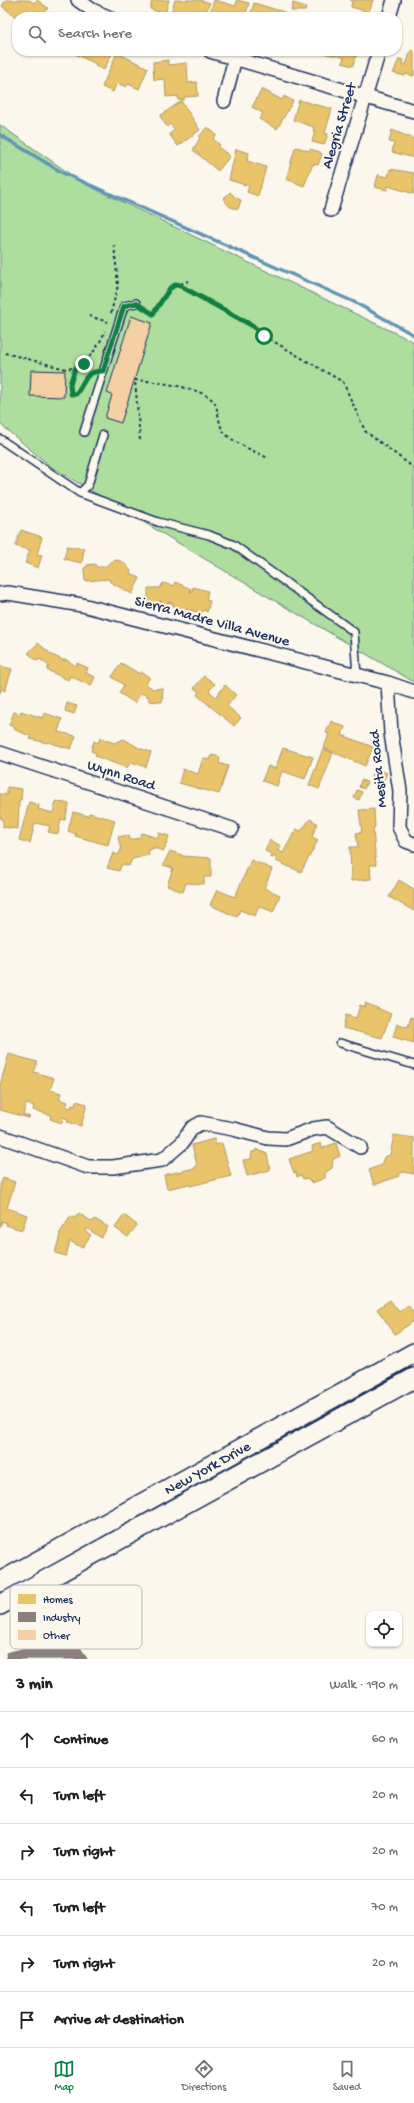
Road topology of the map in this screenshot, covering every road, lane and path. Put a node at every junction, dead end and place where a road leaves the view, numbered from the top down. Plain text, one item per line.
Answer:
1 (78, 0) edge
2 (394, 0) edge
3 (97, 12) edge
4 (390, 12) edge
5 (228, 56) edge
6 (377, 56) edge
7 (235, 58) junction
8 (365, 96) junction
9 (224, 101) dead end
10 (414, 111) edge
11 (331, 210) dead end
12 (114, 244) dead end
13 (188, 281) dead end
14 (177, 284) junction
15 (136, 303) joint
16 (89, 316) dead end
17 (108, 322) junction
18 (5, 353) dead end
19 (75, 369) junction
20 (103, 371) junction
21 (84, 432) dead end
22 (104, 435) dead end
23 (0, 439) edge
24 (140, 440) dead end
25 (268, 458) dead end
26 (414, 468) edge
27 (80, 493) junction
28 (0, 594) edge
29 (357, 676) junction
30 (388, 683) junction
31 (414, 692) edge
32 (0, 752) edge
33 (232, 829) dead end
34 (414, 844) edge
35 (340, 1043) dead end
36 (414, 1065) edge
37 (0, 1136) edge
38 (360, 1147) dead end
39 (414, 1353) edge
40 (414, 1378) edge
41 (224, 1460) junction
42 (234, 1478) junction
43 (0, 1582) edge
44 (37, 1585) edge
45 (10, 1600) edge
46 (0, 1605) edge

1 - 3 street
2 - 4 street
5 - 7 street
6 - 8 street, Alegria Street
7 - 8 street
7 - 9 street
8 - 10 street
8 - 11 street, Alegria Street
12 - 17 path
13 - 14 path
14 - 15 path
14 - 26 path
15 - 20 lane
16 - 17 path
17 - 19 path
18 - 19 path
19 - 20 path
20 - 21 lane
22 - 27 lane
23 - 27 lane
24 - 25 path
27 - 29 lane
28 - 29 street, Sierra Madre Villa Avenue
29 - 30 street, Sierra Madre Villa Avenue
30 - 31 street, Sierra Madre Villa Avenue
30 - 34 street, Mesita Road
32 - 33 street, Wynn Road
35 - 36 lane
37 - 38 street
39 - 41 main road, New York Drive
40 - 42 main road, New York Drive
41 - 42 main road
41 - 43 main road, New York Drive
42 - 44 main road, New York Drive
45 - 46 main road, New York Drive

